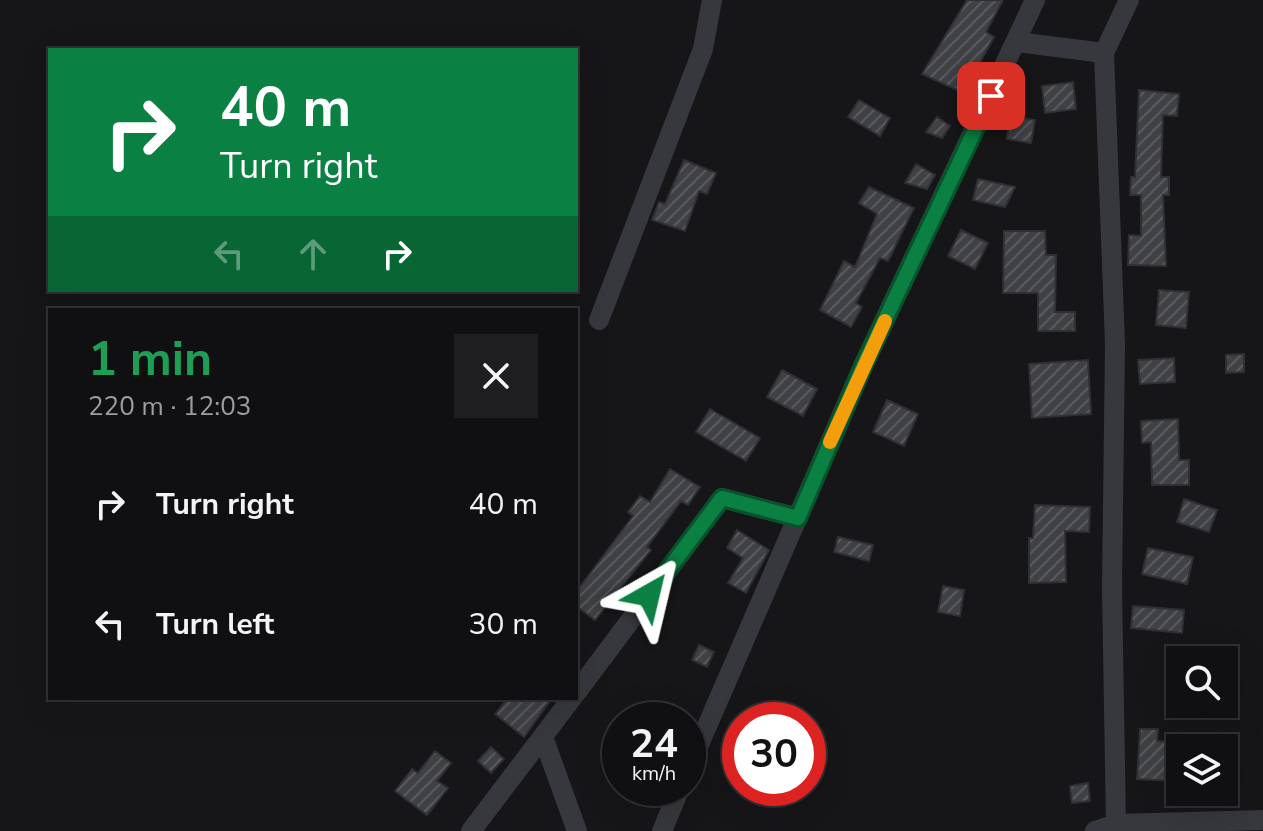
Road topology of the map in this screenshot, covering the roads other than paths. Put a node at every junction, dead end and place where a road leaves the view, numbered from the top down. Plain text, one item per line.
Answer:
1 (712, 0) edge
2 (1035, 0) edge
3 (1129, 0) edge
4 (1017, 42) junction
5 (1104, 53) junction
6 (599, 320) dead end
7 (798, 518) junction
8 (578, 691) edge
9 (571, 700) edge
10 (706, 729) edge
11 (543, 737) junction
12 (672, 806) edge
13 (1263, 820) edge
14 (1118, 827) edge
15 (471, 831) edge
16 (577, 831) edge
17 (662, 831) edge
18 (1095, 831) edge

1 - 6 street
2 - 4 street
3 - 5 street
4 - 5 street
4 - 7 street
5 - 14 street
7 - 8 street
7 - 10 street
9 - 11 street
11 - 15 street
11 - 16 street
12 - 17 street
13 - 14 street
14 - 18 street

